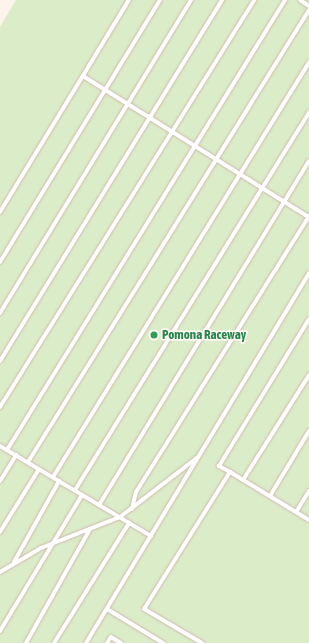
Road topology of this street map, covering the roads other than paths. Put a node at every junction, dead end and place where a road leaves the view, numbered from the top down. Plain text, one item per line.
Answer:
1 (129, 0) edge
2 (160, 0) edge
3 (191, 0) edge
4 (222, 0) edge
5 (254, 0) edge
6 (285, 0) edge
7 (300, 0) edge
8 (309, 6) edge
9 (309, 10) edge
10 (309, 63) edge
11 (83, 76) junction
12 (106, 91) junction
13 (128, 104) junction
14 (309, 112) edge
15 (150, 118) junction
16 (173, 133) junction
17 (194, 146) junction
18 (217, 160) junction
19 (309, 161) edge
20 (241, 175) junction
21 (262, 188) junction
22 (284, 202) junction
23 (0, 212) edge
24 (309, 217) edge
25 (0, 262) edge
26 (309, 273) edge
27 (0, 313) edge
28 (309, 319) edge
29 (0, 361) edge
30 (309, 375) edge
31 (0, 407) edge
32 (309, 431) edge
33 (0, 446) edge
34 (7, 450) junction
35 (16, 455) junction
36 (199, 456) junction
37 (28, 462) junction
38 (39, 469) junction
39 (230, 472) junction
40 (53, 477) junction
41 (243, 480) junction
42 (0, 481) edge
43 (59, 481) junction
44 (75, 490) junction
45 (309, 491) edge
46 (82, 495) junction
47 (270, 496) junction
48 (99, 504) junction
49 (132, 509) junction
50 (296, 512) junction
51 (120, 517) junction
52 (309, 520) edge
53 (129, 523) junction
54 (91, 528) junction
55 (0, 532) edge
56 (151, 536) junction
57 (54, 542) junction
58 (14, 562) junction
59 (0, 572) edge
60 (107, 609) junction
61 (0, 631) edge
62 (26, 643) edge
63 (54, 643) edge
64 (86, 643) edge
65 (107, 643) edge
66 (121, 643) edge
67 (163, 643) edge
68 (202, 643) edge

1 - 11 lane
2 - 12 lane
3 - 13 lane
4 - 15 lane
5 - 16 lane
6 - 17 lane
7 - 8 lane
9 - 18 lane
10 - 20 lane
11 - 12 lane
11 - 23 lane
12 - 13 lane
12 - 25 lane
13 - 15 lane
13 - 27 lane
14 - 21 lane
15 - 16 lane
15 - 29 lane
16 - 17 lane
16 - 31 lane
17 - 18 lane
17 - 34 lane
18 - 20 lane
18 - 37 lane
19 - 22 lane
20 - 21 lane
20 - 40 lane
21 - 22 lane
21 - 44 lane
22 - 24 lane
22 - 48 lane
24 - 49 lane
26 - 36 lane
28 - 39 lane
30 - 41 lane
32 - 47 lane
33 - 34 lane
34 - 35 lane
35 - 37 lane
35 - 42 lane
36 - 49 lane
36 - 56 lane
37 - 38 lane
38 - 40 lane
38 - 55 lane
39 - 41 lane
39 - 68 lane
40 - 43 lane
41 - 47 lane
43 - 44 lane
43 - 58 lane
44 - 46 lane
45 - 50 lane
46 - 48 lane
46 - 57 lane
47 - 50 lane
48 - 51 lane
49 - 51 lane
50 - 52 lane
51 - 53 lane
51 - 54 lane
53 - 56 lane
53 - 63 lane
54 - 57 lane
54 - 62 lane
56 - 60 lane
57 - 58 lane
57 - 61 lane
58 - 59 lane
60 - 64 lane
60 - 67 lane
65 - 66 lane

